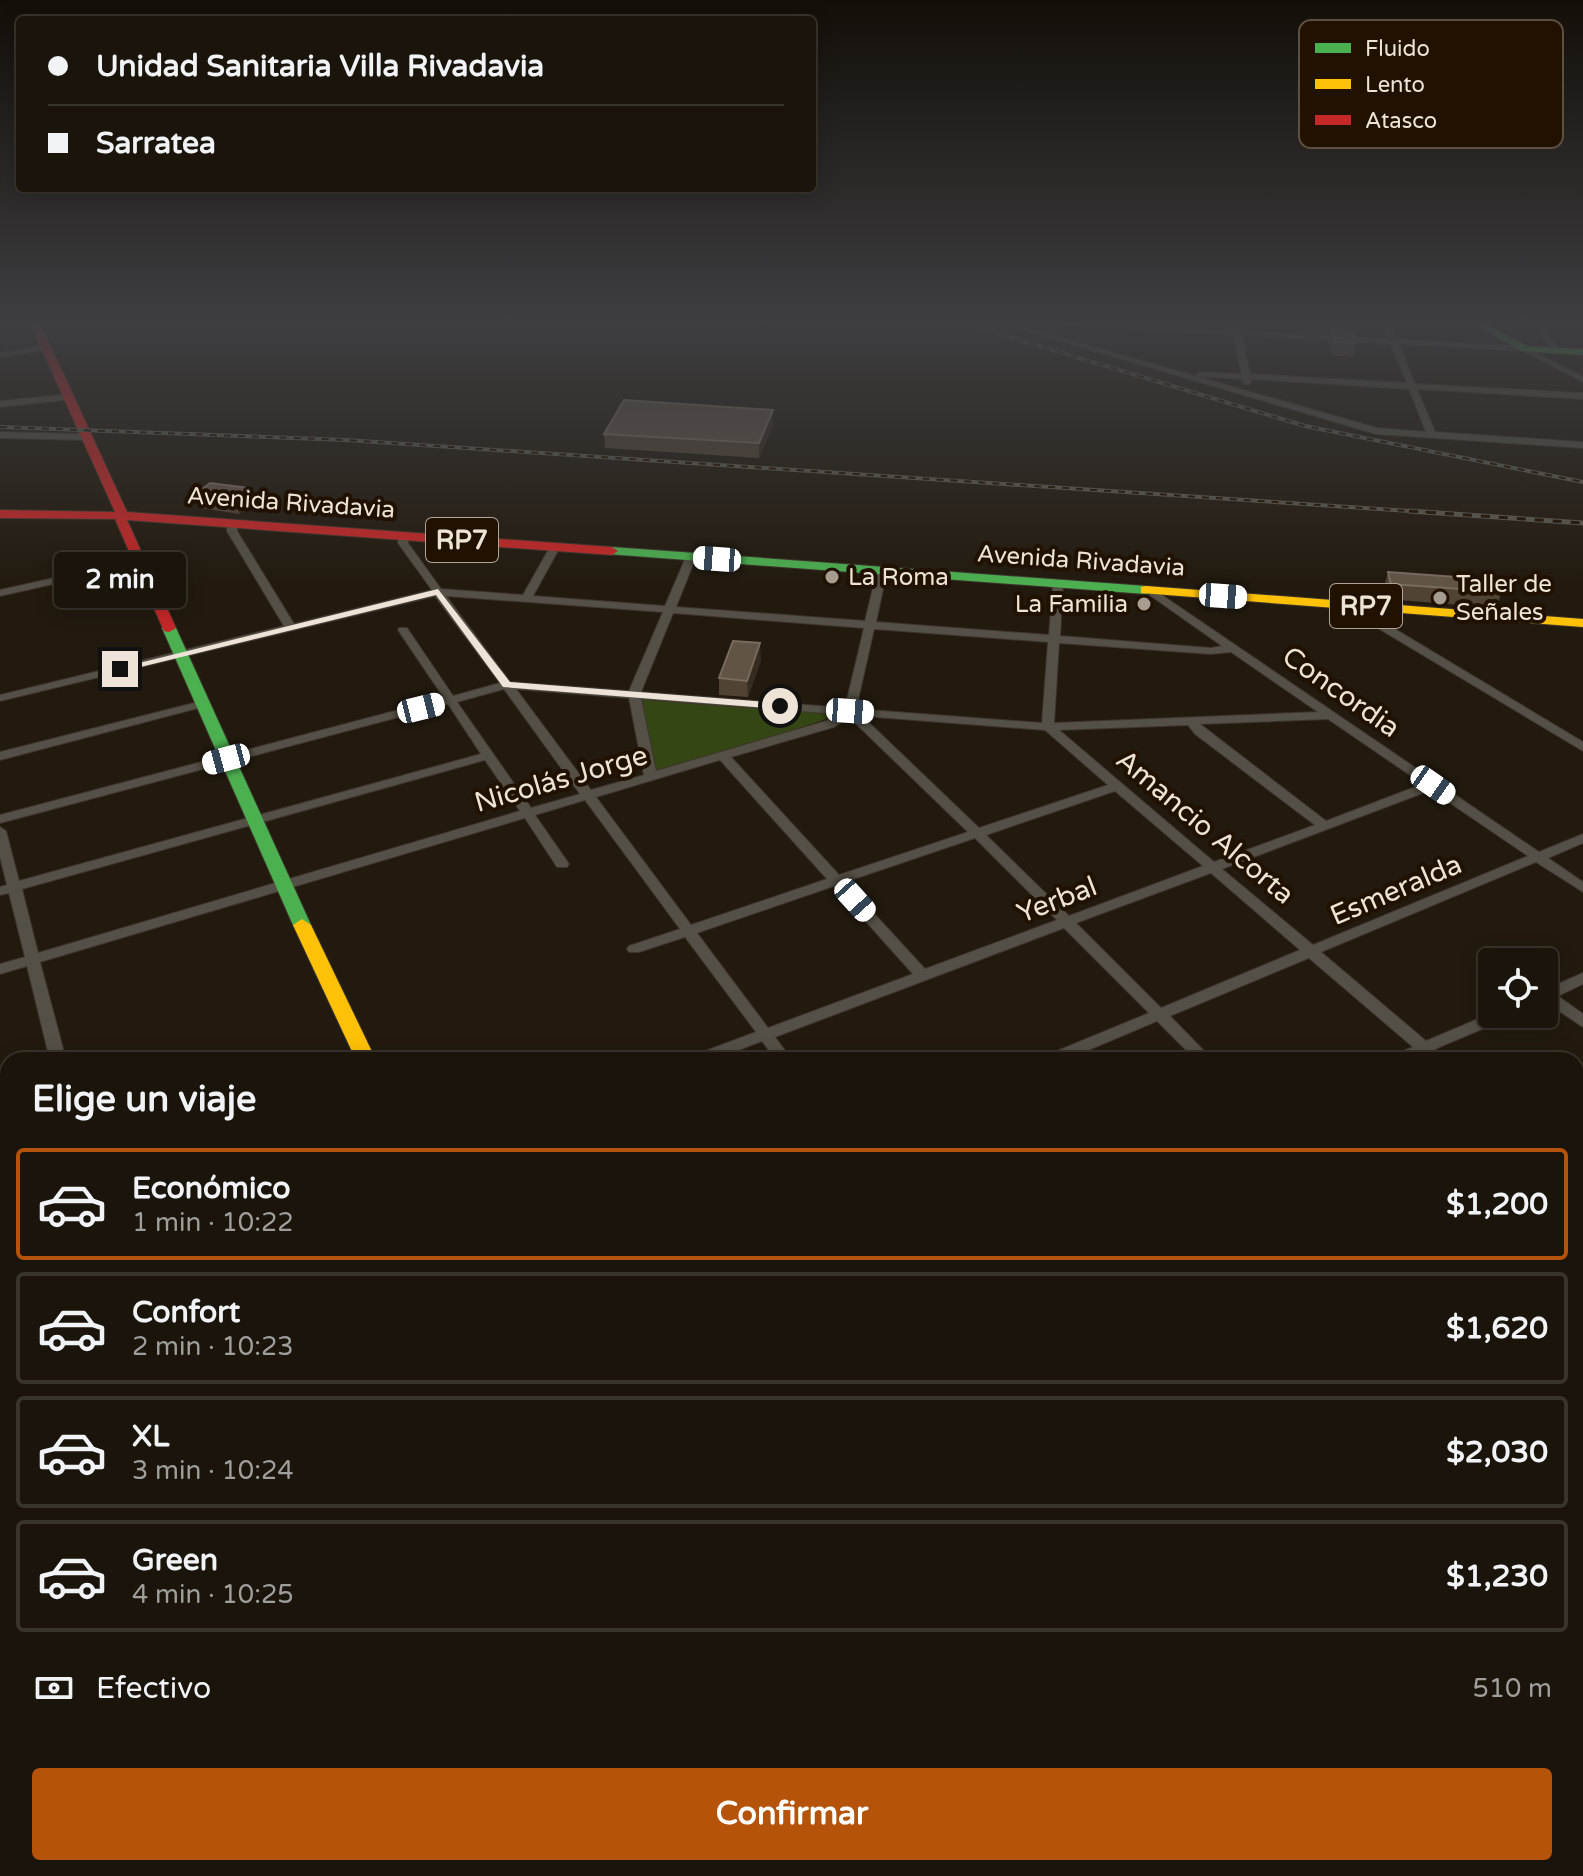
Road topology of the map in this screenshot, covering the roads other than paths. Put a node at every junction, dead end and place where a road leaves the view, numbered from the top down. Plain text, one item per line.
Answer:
1 (76, 411) edge
2 (1304, 411) edge
3 (1423, 411) edge
4 (0, 435) edge
5 (1432, 435) junction
6 (86, 437) junction
7 (1583, 445) edge
8 (0, 514) edge
9 (121, 515) junction
10 (232, 523) junction
11 (403, 536) junction
12 (555, 547) junction
13 (691, 557) junction
14 (138, 562) junction
15 (882, 571) junction
16 (1058, 584) junction
17 (1149, 591) junction
18 (438, 592) junction
19 (0, 593) edge
20 (527, 597) junction
21 (1357, 606) junction
22 (670, 609) junction
23 (1583, 623) edge
24 (870, 624) junction
25 (291, 628) junction
26 (403, 630) dead end
27 (1053, 638) junction
28 (1235, 648) junction
29 (180, 654) junction
30 (507, 685) junction
31 (634, 694) junction
32 (0, 698) edge
33 (449, 701) junction
34 (202, 704) junction
35 (850, 711) junction
36 (1332, 715) junction
37 (1193, 723) junction
38 (1048, 727) junction
39 (1583, 747) edge
40 (0, 756) edge
41 (486, 756) junction
42 (723, 756) junction
43 (226, 759) junction
44 (651, 778) junction
45 (1433, 785) junction
46 (1117, 786) junction
47 (591, 796) junction
48 (526, 814) junction
49 (254, 818) junction
50 (0, 819) edge
51 (1325, 826) junction
52 (0, 831) edge
53 (978, 834) junction
54 (1583, 838) edge
55 (1539, 858) junction
56 (562, 864) dead end
57 (1215, 867) junction
58 (838, 881) junction
59 (283, 885) junction
60 (1583, 888) edge
61 (8, 889) edge
62 (1067, 924) junction
63 (691, 930) junction
64 (634, 949) dead end
65 (1312, 953) junction
66 (33, 959) junction
67 (0, 969) edge
68 (924, 977) junction
69 (1583, 978) edge
70 (1558, 990) edge
71 (1558, 1004) edge
72 (1160, 1014) junction
73 (1583, 1022) edge
74 (1478, 1025) edge
75 (764, 1035) junction
76 (1423, 1048) junction
77 (56, 1052) edge
78 (362, 1052) edge
79 (718, 1052) edge
80 (778, 1052) edge
81 (1069, 1052) edge
82 (1197, 1052) edge
83 (1414, 1052) edge
84 (1428, 1052) edge

1 - 6 street
2 - 5 street
3 - 5 street
4 - 6 street
5 - 7 street
6 - 9 street
8 - 9 street, Avenida Rivadavia / RP7
9 - 10 street, Avenida Rivadavia / RP7
9 - 14 street
10 - 11 street, Avenida Rivadavia / RP7
10 - 25 street
11 - 12 street, Avenida Rivadavia / RP7
11 - 18 street
12 - 13 street, Avenida Rivadavia / RP7
12 - 20 street
13 - 15 street, Avenida Rivadavia / RP7
13 - 22 street
14 - 19 street
14 - 29 street
15 - 16 street, Avenida Rivadavia / RP7
15 - 24 street
16 - 17 street, Avenida Rivadavia / RP7
16 - 27 street
17 - 21 street, Avenida Rivadavia / RP7
17 - 28 street, Concordia
18 - 20 street
18 - 25 street
18 - 30 street
20 - 22 street
21 - 23 street, Avenida Rivadavia / RP7
21 - 39 street
22 - 24 street
22 - 31 street
24 - 27 street
24 - 35 street
25 - 29 street
26 - 33 street
27 - 28 street
27 - 38 street
28 - 36 street, Concordia
29 - 32 street
29 - 34 street
30 - 31 street
30 - 33 street
30 - 47 street
31 - 35 street
31 - 44 street
33 - 41 street
33 - 43 street
34 - 40 street
34 - 43 street
35 - 38 street
35 - 42 street, Nicolás Jorge
35 - 53 street
36 - 37 street
36 - 45 street, Concordia
37 - 38 street
37 - 51 street
38 - 46 street, Amancio Alcorta
41 - 48 street
41 - 49 street
42 - 44 street, Nicolás Jorge
42 - 58 street
43 - 49 street
43 - 50 street
44 - 47 street, Nicolás Jorge
45 - 51 street, Yerbal
45 - 55 street, Concordia
46 - 53 street
46 - 57 street, Amancio Alcorta
47 - 48 street, Nicolás Jorge
47 - 63 street
48 - 56 street
48 - 59 street, Nicolás Jorge
49 - 59 street
49 - 61 street
51 - 57 street, Yerbal
52 - 61 street
53 - 58 street
53 - 62 street
54 - 55 street, Esmeralda
55 - 60 street, Concordia
55 - 65 street, Esmeralda
57 - 62 street, Yerbal
57 - 65 street, Amancio Alcorta
58 - 63 street
58 - 68 street
59 - 66 street, Nicolás Jorge
59 - 78 street
61 - 66 street
62 - 68 street, Yerbal
62 - 72 street
63 - 64 street
63 - 75 street
65 - 72 street, Esmeralda
65 - 76 street, Amancio Alcorta
66 - 67 street, Nicolás Jorge
66 - 77 street
68 - 75 street, Yerbal
69 - 70 street
71 - 73 street
72 - 81 street, Esmeralda
72 - 82 street
74 - 76 street
75 - 79 street, Yerbal
75 - 80 street
76 - 83 street
76 - 84 street, Amancio Alcorta

